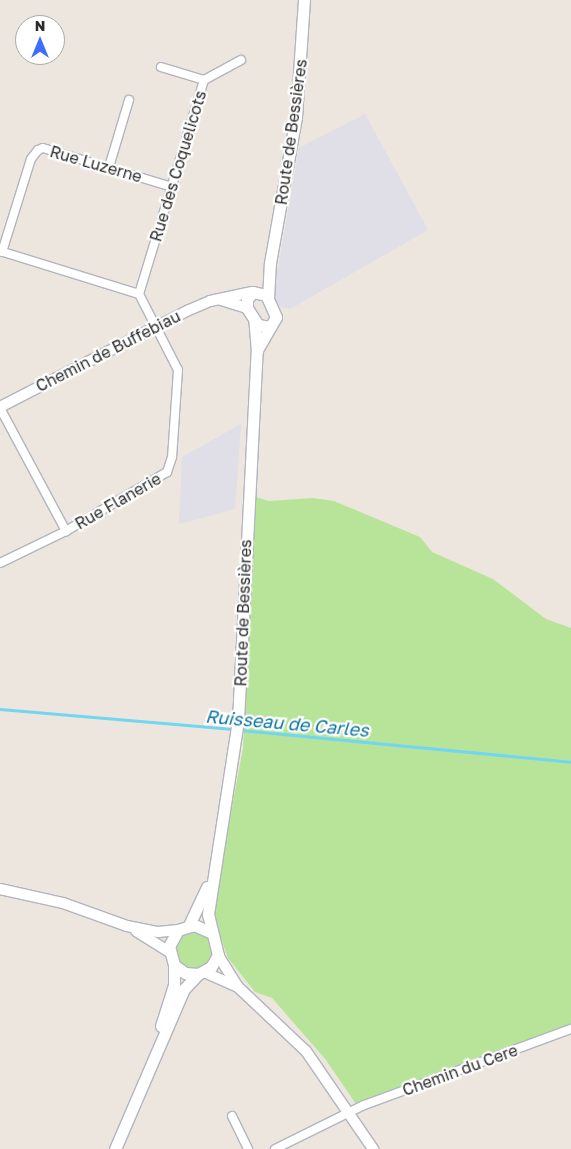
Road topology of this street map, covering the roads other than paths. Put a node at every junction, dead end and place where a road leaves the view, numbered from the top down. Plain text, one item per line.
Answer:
1 (304, 0) edge
2 (241, 60) dead end
3 (161, 67) dead end
4 (204, 80) junction
5 (128, 100) dead end
6 (109, 167) junction
7 (172, 187) junction
8 (1, 252) edge
9 (270, 263) junction
10 (253, 292) junction
11 (139, 294) junction
12 (218, 299) junction
13 (268, 299) junction
14 (247, 308) junction
15 (254, 319) junction
16 (156, 326) junction
17 (270, 327) junction
18 (257, 351) junction
19 (0, 408) edge
20 (66, 531) junction
21 (0, 563) edge
22 (213, 874) junction
23 (0, 889) edge
24 (0, 893) edge
25 (15, 893) junction
26 (127, 926) junction
27 (184, 928) junction
28 (212, 933) junction
29 (169, 952) junction
30 (218, 955) junction
31 (174, 965) junction
32 (201, 973) junction
33 (238, 987) junction
34 (571, 1029) edge
35 (150, 1062) junction
36 (129, 1109) junction
37 (348, 1112) junction
38 (232, 1116) dead end
39 (109, 1149) edge
40 (115, 1149) edge
41 (248, 1149) edge
42 (275, 1149) edge
43 (373, 1149) edge

1 - 9 main road, Route de Bessières
2 - 4 street
3 - 4 street, Rue des Coquelicots
4 - 7 street, Rue des Coquelicots
5 - 6 street
6 - 7 street, Rue Luzerne
6 - 8 street, Rue Luzerne
7 - 11 street, Rue des Coquelicots
8 - 11 street
9 - 10 main road, Route de Bessières
9 - 13 main road, Route de Bessières
10 - 12 street, Chemin de Buffebiau
10 - 13 main road
10 - 14 main road, Route de Bessières
11 - 16 street, Rue Flanerie
12 - 14 street
12 - 16 street, Chemin de Buffebiau
13 - 17 main road, Route de Bessières
14 - 15 main road, Route de Bessières
15 - 17 main road
15 - 18 main road, Route de Bessières
16 - 19 street, Chemin de Buffebiau
16 - 20 street, Rue Flanerie
17 - 18 main road, Route de Bessières
18 - 22 main road, Route de Bessières
19 - 20 street
20 - 21 street, Rue Flanerie
22 - 27 main road, Route de Bessières
22 - 28 main road, Route de Bessières
23 - 25 street
24 - 25 street
25 - 26 street
26 - 27 street
26 - 29 street
27 - 28 main road
27 - 29 main road, Route de Bessières
28 - 30 main road, Route de Bessières
29 - 31 main road
30 - 32 main road
30 - 33 street
31 - 32 main road
31 - 35 main road
32 - 33 street
32 - 35 main road
33 - 37 street
34 - 37 street, Chemin du Cere
35 - 36 main road
36 - 39 main road
36 - 40 main road
37 - 42 street, Chemin du Cere
37 - 43 street
38 - 41 street

